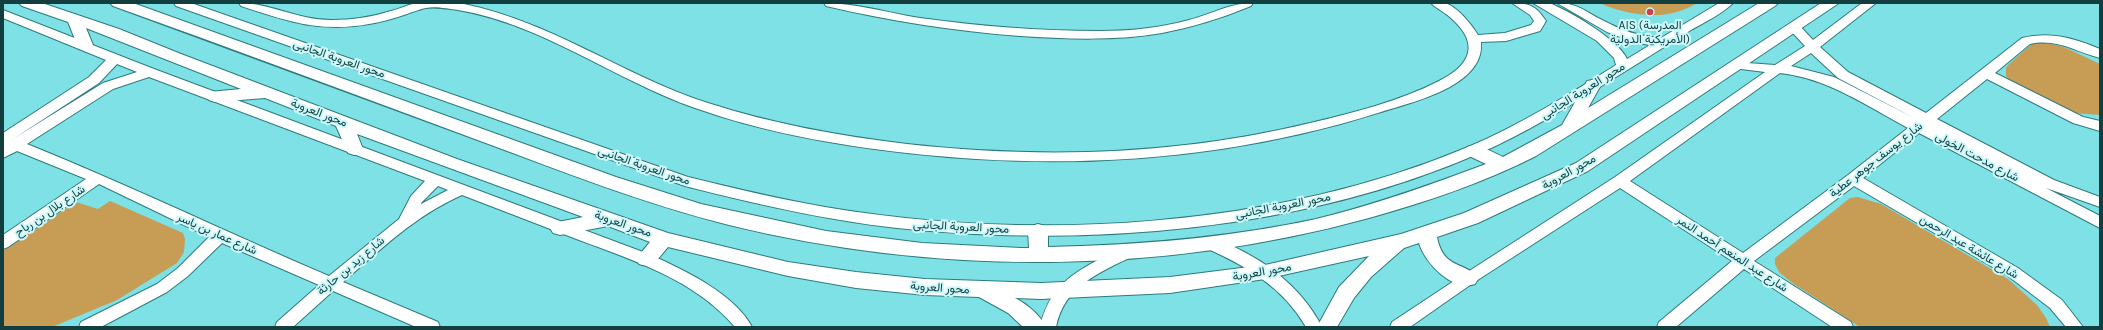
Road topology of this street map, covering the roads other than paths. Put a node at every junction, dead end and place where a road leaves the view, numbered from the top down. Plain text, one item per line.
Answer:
1 (28, 3) edge
2 (118, 3) edge
3 (180, 3) edge
4 (245, 3) edge
5 (830, 3) edge
6 (865, 3) edge
7 (1227, 3) edge
8 (1247, 3) edge
9 (1437, 3) edge
10 (1518, 3) edge
11 (1539, 3) edge
12 (1563, 3) edge
13 (1727, 3) edge
14 (1770, 3) edge
15 (1831, 3) edge
16 (1870, 3) edge
17 (436, 5) edge
18 (3, 14) edge
19 (75, 19) junction
20 (947, 22) junction
21 (1794, 27) junction
22 (1474, 39) junction
23 (1665, 42) junction
24 (85, 45) junction
25 (1813, 46) junction
26 (2100, 54) edge
27 (115, 58) junction
28 (1738, 65) junction
29 (1623, 66) junction
30 (1776, 70) junction
31 (149, 72) junction
32 (1987, 74) junction
33 (1593, 85) junction
34 (268, 94) junction
35 (214, 96) junction
36 (344, 123) junction
37 (1923, 123) junction
38 (2100, 126) edge
39 (1569, 128) junction
40 (8, 141) edge
41 (354, 149) junction
42 (1473, 151) junction
43 (3, 153) edge
44 (1503, 165) junction
45 (98, 178) junction
46 (1853, 179) junction
47 (435, 180) junction
48 (1620, 181) junction
49 (461, 190) junction
50 (2100, 202) edge
51 (610, 220) junction
52 (405, 221) junction
53 (2100, 223) edge
54 (560, 228) junction
55 (1038, 231) junction
56 (1427, 234) junction
57 (220, 236) junction
58 (664, 238) junction
59 (1402, 241) junction
60 (3, 243) edge
61 (1211, 244) junction
62 (1128, 252) junction
63 (1039, 255) junction
64 (646, 259) junction
65 (1743, 261) junction
66 (1265, 272) junction
67 (1468, 279) junction
68 (330, 283) junction
69 (980, 290) junction
70 (1063, 291) junction
71 (298, 313) junction
72 (87, 327) edge
73 (272, 327) edge
74 (283, 327) edge
75 (432, 327) edge
76 (744, 327) edge
77 (1036, 327) edge
78 (1048, 327) edge
79 (1314, 327) edge
80 (1327, 327) edge
81 (1398, 327) edge
82 (1665, 327) edge
83 (1845, 327) edge
84 (2075, 327) edge

1 - 19 main road, محور العروبة
2 - 63 main road
3 - 55 street, محور العروبة الجانبى
4 - 17 street
5 - 20 street
6 - 20 street
7 - 20 street
8 - 20 street
9 - 22 street
10 - 22 street
11 - 29 street
12 - 23 street
13 - 23 street, محور العروبة الجانبى
14 - 39 main road
15 - 21 main road, محور العروبة
16 - 25 street
17 - 22 street
18 - 24 street
19 - 24 main road
19 - 34 main road, محور العروبة
21 - 25 street, شارع مدحت الخولى
21 - 28 main road, محور العروبة
23 - 29 street, محور العروبة الجانبى
24 - 27 street
25 - 30 street
25 - 37 street, شارع مدحت الخولى
26 - 32 street, شارع يوسف جوهر عطية
27 - 31 street
27 - 40 street
28 - 30 street, شارع مدحت الخولى
28 - 56 main road, محور العروبة
29 - 33 street, محور العروبة الجانبى
30 - 37 street, شارع مدحت الخولى
30 - 48 street
31 - 35 street
31 - 40 street
32 - 37 street, شارع يوسف جوهر عطية
32 - 38 street
33 - 39 main road
33 - 42 street, محور العروبة الجانبى
34 - 35 main road
34 - 36 main road, محور العروبة
35 - 41 street
36 - 41 main road
36 - 51 main road, محور العروبة
37 - 46 street, شارع يوسف جوهر عطية
37 - 50 street, شارع مدحت الخولى
37 - 53 street, شارع مدحت الخولى
39 - 44 main road
40 - 43 street
40 - 45 street, شارع عمار بن ياسر
41 - 47 street
42 - 44 main road
42 - 55 street, محور العروبة الجانبى
44 - 61 main road
45 - 57 street, شارع عمار بن ياسر
45 - 60 street, شارع بلال بن رباح
46 - 65 street, شارع يوسف جوهر عطية
46 - 84 street, شارع عائشة عبد الرحمن
47 - 49 street
47 - 52 street, شارع زيد بن حارثة
48 - 65 street, شارع عبد المنعم أحمد النمر
48 - 67 street
49 - 52 street, شارع زيد بن حارثة
49 - 54 street
51 - 54 main road
51 - 58 main road, محور العروبة
52 - 68 street, شارع زيد بن حارثة
54 - 64 street
55 - 63 main road
56 - 59 main road, محور العروبة
56 - 67 main road
57 - 68 street, شارع عمار بن ياسر
57 - 72 street
58 - 64 main road
58 - 69 main road, محور العروبة
59 - 66 main road, محور العروبة
59 - 80 main road
61 - 62 main road
61 - 66 street
62 - 63 main road
62 - 70 street
64 - 76 street
65 - 82 street, شارع يوسف جوهر عطية
65 - 83 street, شارع عبد المنعم أحمد النمر
66 - 70 main road, محور العروبة
66 - 79 street
67 - 81 street
68 - 71 street, شارع زيد بن حارثة
68 - 75 street, شارع عمار بن ياسر
69 - 70 main road, محور العروبة
69 - 77 main road
70 - 78 street
71 - 73 street, شارع زيد بن حارثة
71 - 74 street, شارع زيد بن حارثة

